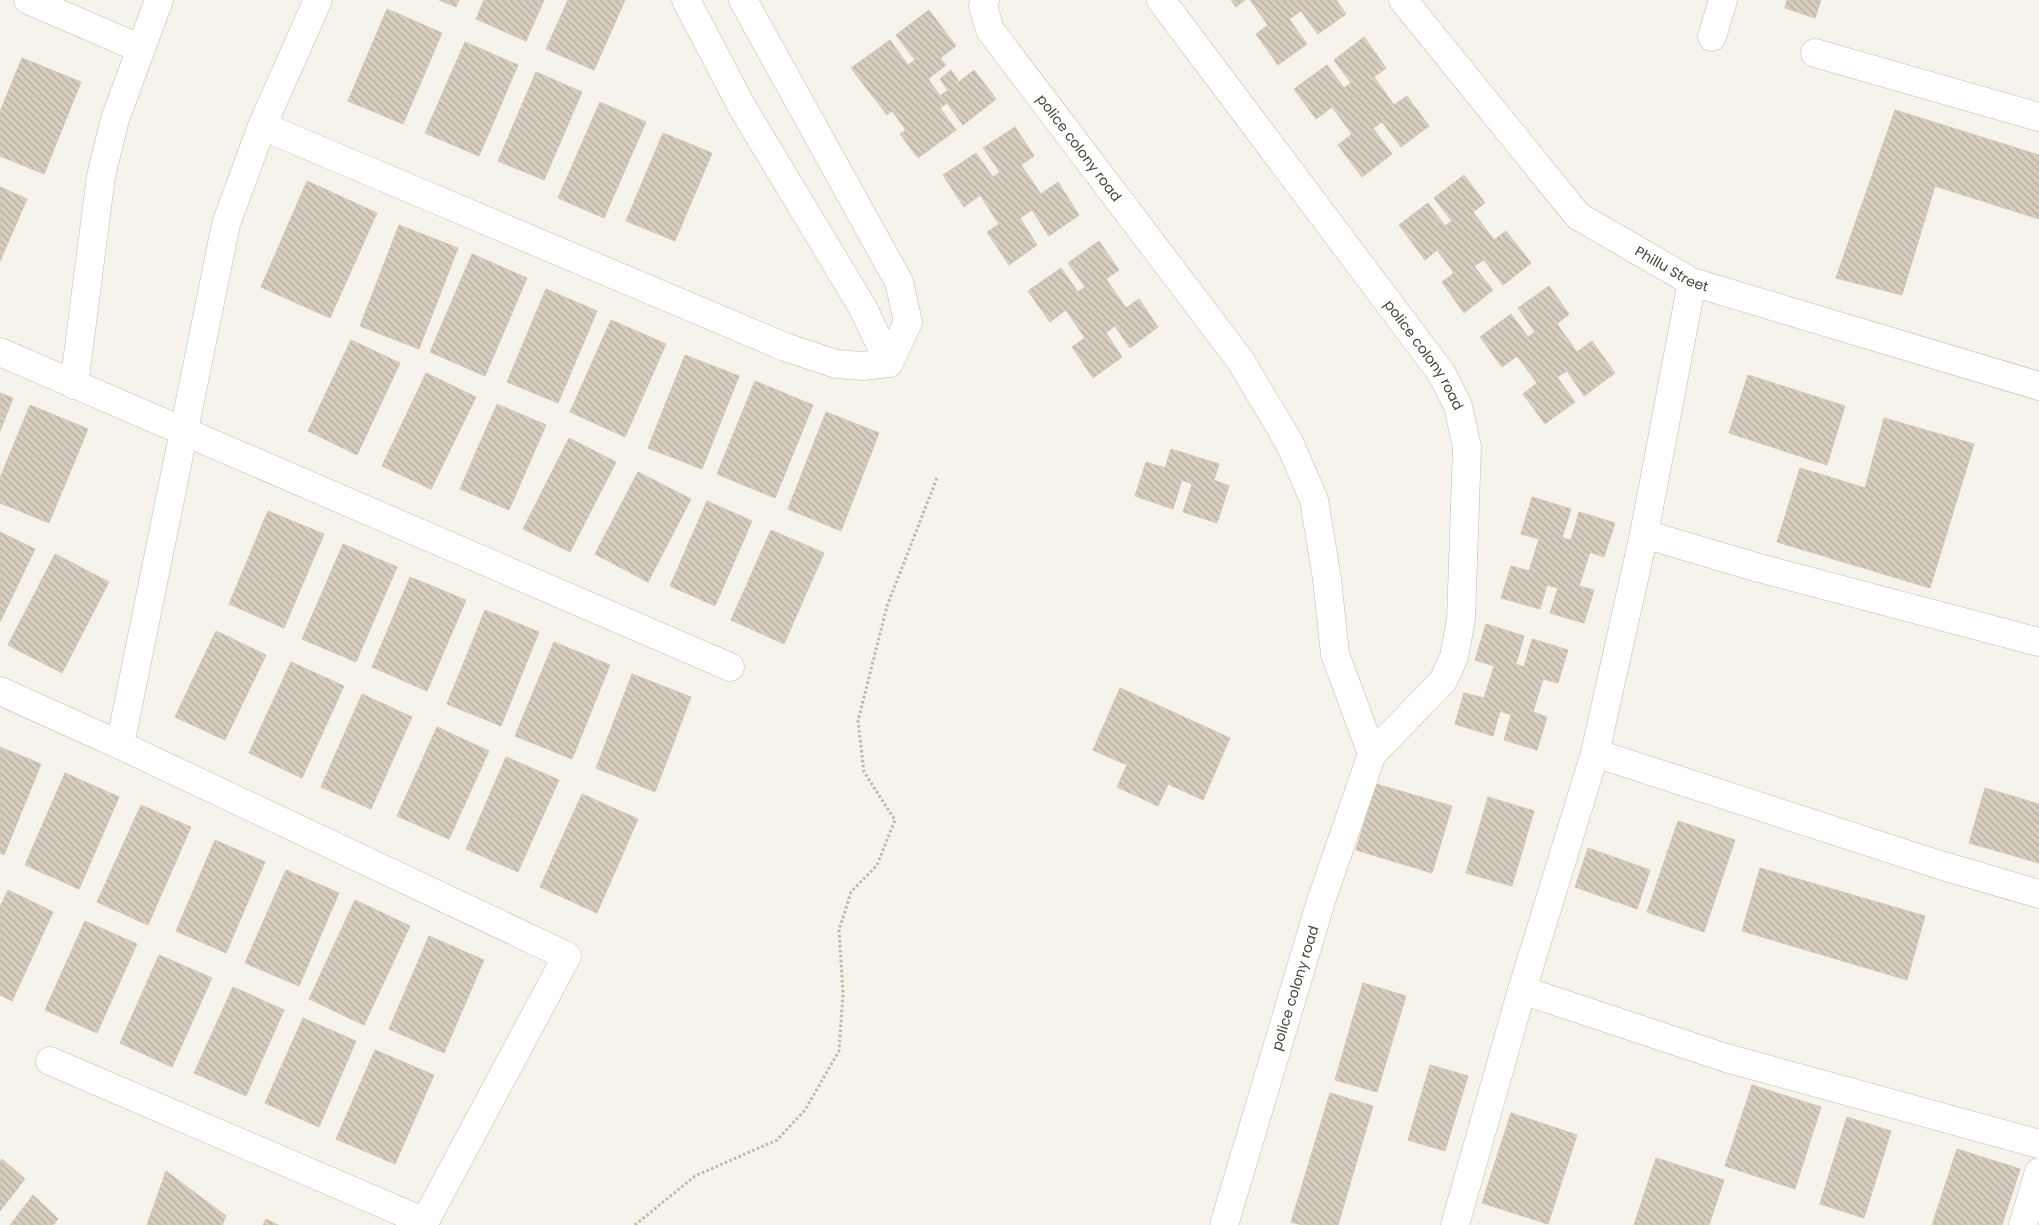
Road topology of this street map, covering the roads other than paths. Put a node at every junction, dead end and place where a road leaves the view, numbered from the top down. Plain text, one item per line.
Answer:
1 (28, 0) edge
2 (159, 0) edge
3 (318, 0) edge
4 (686, 0) edge
5 (743, 0) edge
6 (985, 0) edge
7 (1161, 0) edge
8 (1403, 0) edge
9 (1723, 0) edge
10 (1712, 37) dead end
11 (141, 49) junction
12 (1815, 53) dead end
13 (2039, 116) edge
14 (262, 126) junction
15 (1692, 282) junction
16 (0, 352) edge
17 (889, 363) junction
18 (74, 384) junction
19 (2039, 386) edge
20 (184, 433) junction
21 (1644, 534) junction
22 (2039, 642) edge
23 (730, 667) dead end
24 (0, 691) edge
25 (120, 744) junction
26 (1594, 753) junction
27 (1372, 754) junction
28 (2039, 894) edge
29 (1522, 990) junction
30 (50, 1061) dead end
31 (2039, 1144) edge
32 (2039, 1172) edge
33 (424, 1224) edge
34 (1459, 1224) edge
35 (1224, 1225) edge
36 (2023, 1225) edge

1 - 11 street
2 - 11 street
3 - 14 street
4 - 17 street
5 - 17 street
6 - 27 street, police colony road
7 - 27 street, police colony road
8 - 15 street, Phillu Street
9 - 10 street
11 - 18 street
12 - 13 street
14 - 17 street
14 - 20 street
15 - 19 street, Phillu Street
15 - 21 street
16 - 18 street
18 - 20 street
20 - 23 street
20 - 25 street
21 - 22 street
21 - 26 street
24 - 25 street
25 - 33 street
26 - 28 street
26 - 29 street
27 - 35 street, police colony road
29 - 31 street
29 - 34 street
30 - 33 street
32 - 36 street

